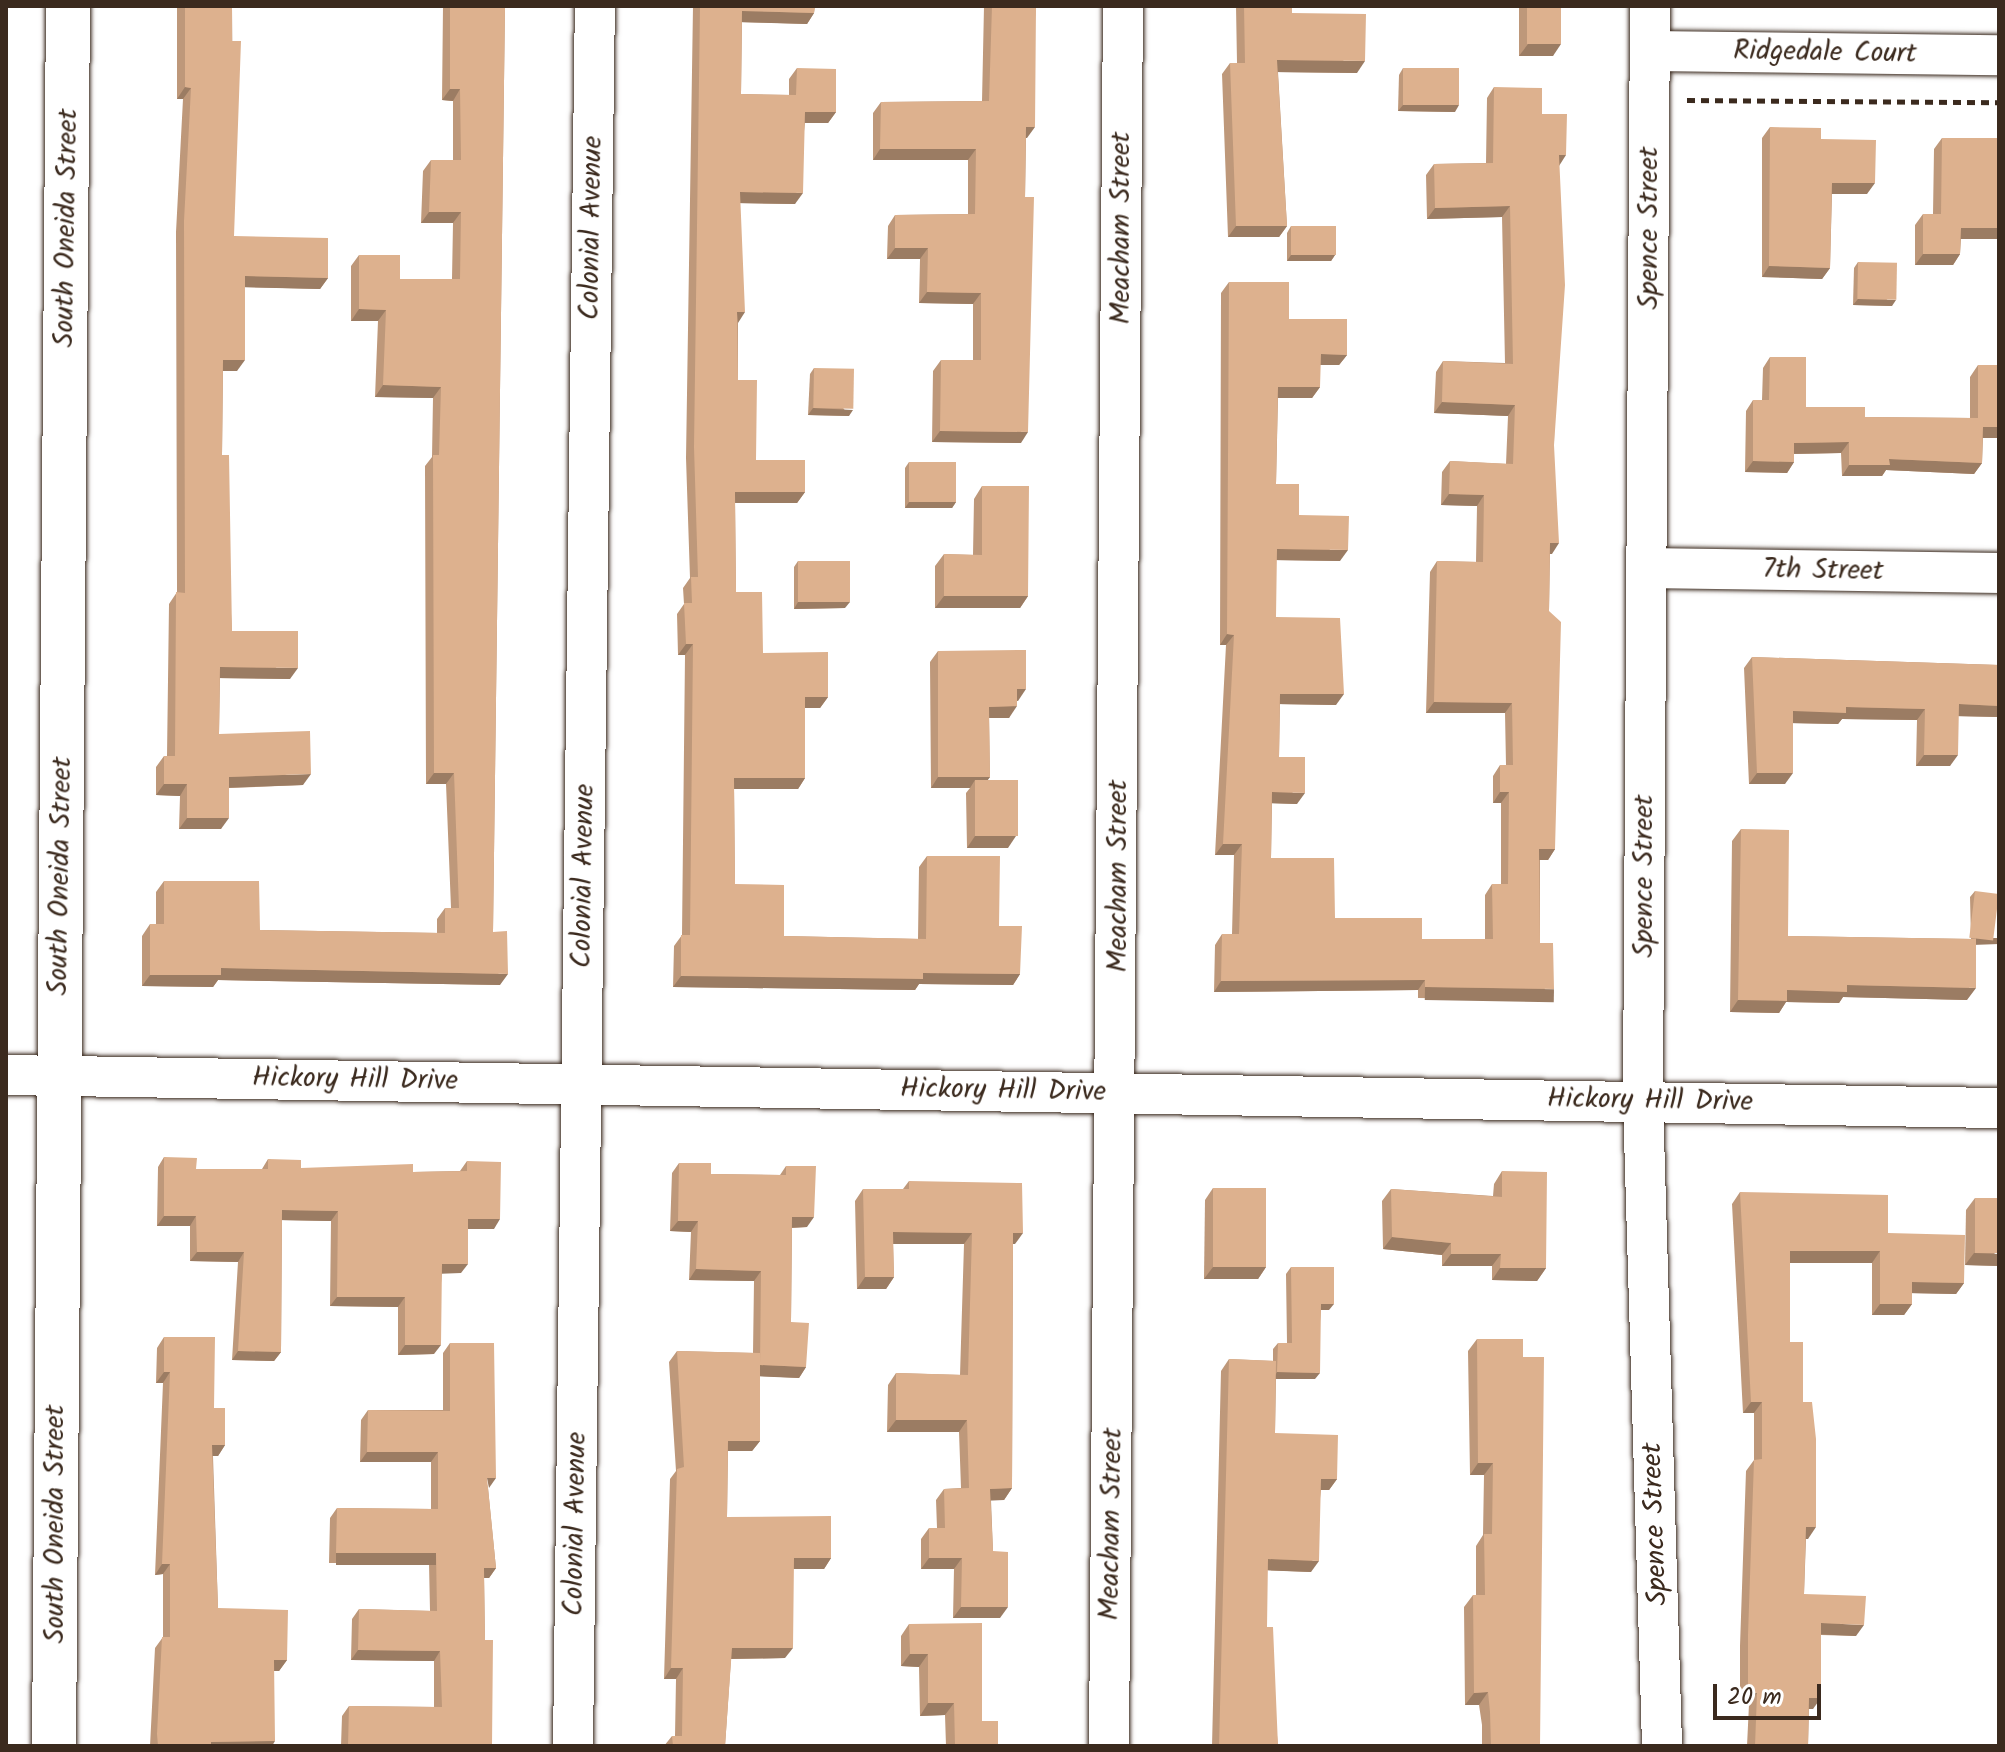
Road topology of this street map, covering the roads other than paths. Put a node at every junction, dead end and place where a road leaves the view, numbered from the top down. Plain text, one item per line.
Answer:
1 (68, 6) edge
2 (595, 6) edge
3 (1123, 6) edge
4 (1650, 6) edge
5 (1651, 51) junction
6 (1999, 55) edge
7 (1647, 568) junction
8 (1999, 573) edge
9 (6, 1075) edge
10 (59, 1075) junction
11 (582, 1084) junction
12 (1118, 1093) junction
13 (1643, 1101) junction
14 (1999, 1108) edge
15 (54, 1746) edge
16 (573, 1746) edge
17 (1109, 1746) edge
18 (1662, 1746) edge

1 - 10 street, South Oneida Street
2 - 11 street, Colonial Avenue
3 - 12 street, Meacham Street
4 - 5 street, Spence Street
5 - 6 street, Ridgedale Court
5 - 7 street, Spence Street
7 - 8 street, 7th Street
7 - 13 street, Spence Street
9 - 10 street, Hickory Hill Drive
10 - 11 street, Hickory Hill Drive
10 - 15 street, South Oneida Street
11 - 12 street, Hickory Hill Drive
11 - 16 street, Colonial Avenue
12 - 13 street, Hickory Hill Drive
12 - 17 street, Meacham Street
13 - 14 street, Hickory Hill Drive
13 - 18 street, Spence Street

